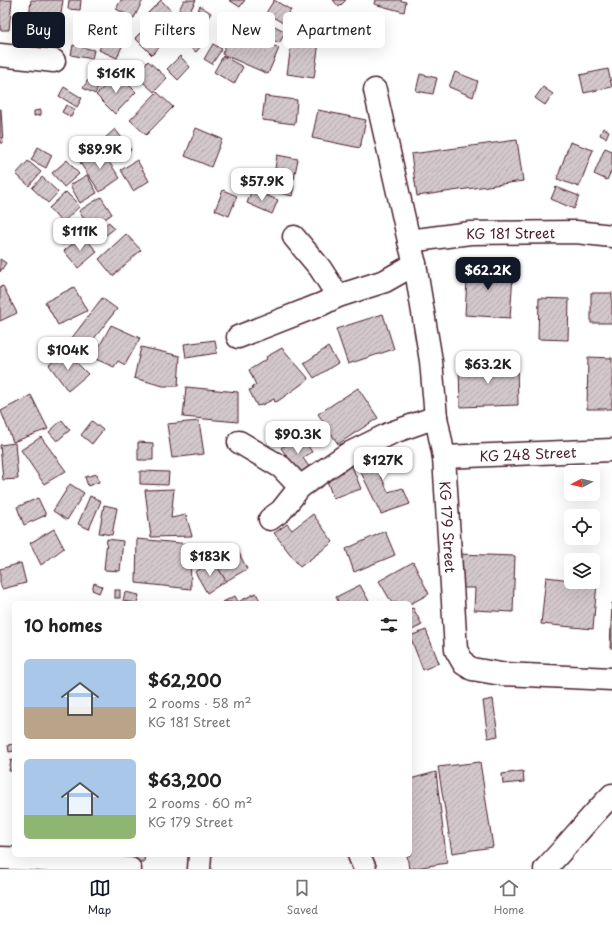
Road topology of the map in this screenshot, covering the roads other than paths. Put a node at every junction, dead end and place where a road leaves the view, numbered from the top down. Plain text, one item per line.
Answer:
1 (0, 55) edge
2 (54, 61) dead end
3 (375, 90) dead end
4 (612, 236) edge
5 (294, 237) dead end
6 (409, 241) junction
7 (415, 264) junction
8 (338, 296) junction
9 (238, 338) dead end
10 (436, 417) junction
11 (239, 442) dead end
12 (612, 450) edge
13 (444, 457) junction
14 (300, 487) junction
15 (270, 519) dead end
16 (612, 679) edge
17 (612, 795) edge
18 (200, 857) edge
19 (360, 857) edge
20 (0, 858) edge
21 (130, 869) edge
22 (199, 869) edge
23 (365, 869) edge
24 (545, 869) edge

1 - 2 street
3 - 6 street, KG 179 Street
4 - 6 street, KG 181 Street
5 - 8 street
6 - 7 street, KG 179 Street
7 - 8 street
7 - 10 street, KG 179 Street
8 - 9 street
10 - 13 street, KG 179 Street
10 - 14 street
11 - 14 street
12 - 13 street, KG 248 Street
13 - 16 street, KG 179 Street
14 - 15 street
17 - 24 street
18 - 22 street
19 - 23 street
20 - 21 street

